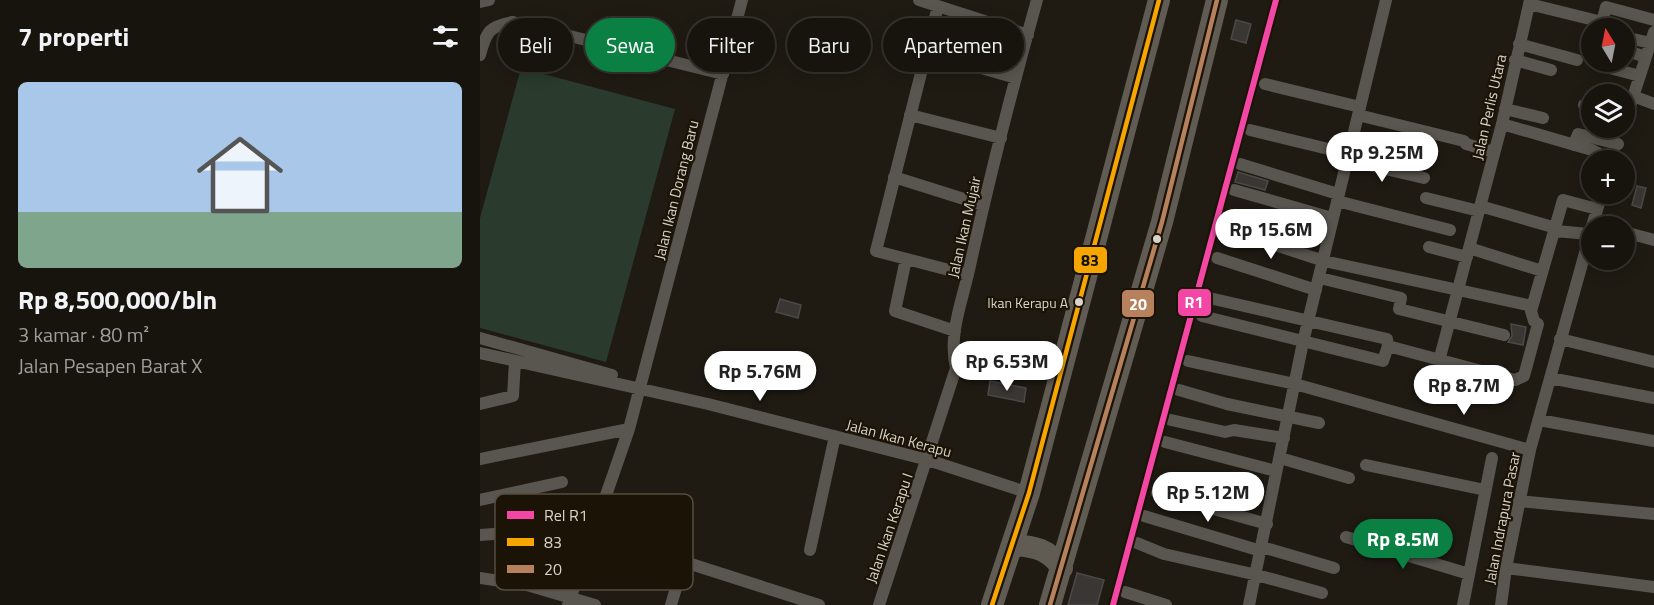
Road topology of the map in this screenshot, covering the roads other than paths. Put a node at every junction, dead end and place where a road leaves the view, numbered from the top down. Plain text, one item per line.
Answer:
1 (489, 0) edge
2 (742, 0) edge
3 (919, 0) edge
4 (1036, 0) edge
5 (1159, 0) edge
6 (1217, 0) edge
7 (1386, 0) edge
8 (480, 2) edge
9 (1529, 2) edge
10 (938, 6) junction
11 (935, 18) edge
12 (1581, 18) edge
13 (1604, 18) edge
14 (1654, 20) edge
15 (1028, 35) junction
16 (1635, 37) edge
17 (1653, 38) edge
18 (1519, 44) junction
19 (1635, 54) edge
20 (480, 55) edge
21 (1646, 57) junction
22 (1515, 60) junction
23 (1577, 60) dead end
24 (1551, 70) dead end
25 (921, 72) edge
26 (995, 72) edge
27 (1625, 72) edge
28 (723, 74) junction
29 (1640, 76) junction
30 (1016, 78) junction
31 (1265, 84) dead end
32 (1635, 90) edge
33 (1635, 97) edge
34 (1654, 104) edge
35 (1505, 109) junction
36 (1359, 111) junction
37 (910, 115) junction
38 (1543, 118) dead end
39 (1502, 124) junction
40 (1250, 130) dead end
41 (1001, 138) junction
42 (1620, 138) edge
43 (1618, 144) junction
44 (1574, 145) junction
45 (1587, 150) edge
46 (1616, 150) edge
47 (1494, 152) junction
48 (1348, 157) junction
49 (1240, 164) dead end
50 (894, 177) junction
51 (1424, 178) dead end
52 (1234, 190) dead end
53 (1338, 197) junction
54 (1426, 198) dead end
55 (1599, 204) edge
56 (983, 205) junction
57 (1479, 208) junction
58 (1597, 209) junction
59 (1595, 216) edge
60 (1332, 218) junction
61 (1581, 229) edge
62 (1450, 230) dead end
63 (1556, 230) junction
64 (1224, 233) dead end
65 (1635, 235) edge
66 (1654, 240) edge
67 (1429, 247) dead end
68 (1468, 253) junction
69 (1217, 258) dead end
70 (906, 259) junction
71 (1324, 261) junction
72 (1581, 266) edge
73 (1542, 271) junction
74 (968, 275) junction
75 (1318, 284) junction
76 (1458, 290) junction
77 (1205, 297) dead end
78 (1532, 306) junction
79 (1202, 316) dead end
80 (1310, 320) junction
81 (1450, 320) junction
82 (955, 331) junction
83 (1504, 335) dead end
84 (480, 338) edge
85 (1560, 339) junction
86 (1303, 342) junction
87 (1387, 348) junction
88 (480, 353) edge
89 (514, 361) junction
90 (1188, 361) dead end
91 (1439, 361) junction
92 (1654, 362) edge
93 (1550, 378) junction
94 (1295, 384) junction
95 (642, 386) junction
96 (1179, 390) dead end
97 (1654, 398) edge
98 (480, 404) edge
99 (1289, 416) junction
100 (1171, 420) dead end
101 (1539, 420) junction
102 (1319, 423) dead end
103 (629, 429) junction
104 (835, 436) junction
105 (1284, 438) junction
106 (1654, 441) edge
107 (1165, 442) dead end
108 (1530, 450) junction
109 (1280, 458) junction
110 (1492, 458) dead end
111 (480, 459) edge
112 (928, 460) junction
113 (1366, 465) dead end
114 (1276, 471) junction
115 (1349, 478) dead end
116 (562, 482) dead end
117 (1485, 490) junction
118 (1029, 493) junction
119 (1157, 493) dead end
120 (507, 494) edge
121 (605, 494) edge
122 (495, 497) edge
123 (480, 500) edge
124 (1519, 501) junction
125 (1654, 514) edge
126 (1144, 516) dead end
127 (1267, 524) junction
128 (495, 534) edge
129 (480, 535) edge
130 (1346, 537) dead end
131 (1137, 543) dead end
132 (1012, 545) junction
133 (1262, 549) junction
134 (810, 550) dead end
135 (693, 564) edge
136 (1062, 568) junction
137 (1334, 568) dead end
138 (1506, 568) junction
139 (1469, 574) junction
140 (1257, 575) junction
141 (480, 578) edge
142 (495, 580) edge
143 (1654, 587) edge
144 (540, 590) edge
145 (675, 590) edge
146 (1125, 592) dead end
147 (1322, 593) dead end
148 (569, 601) edge
149 (595, 605) edge
150 (671, 605) edge
151 (819, 605) edge
152 (879, 605) edge
153 (992, 605) edge
154 (1050, 605) edge
155 (1166, 605) edge
156 (1249, 605) edge
157 (1463, 605) edge
158 (1501, 605) edge

1 - 8 street
2 - 28 street, Jalan Ikan Dorang Baru
3 - 10 street
4 - 15 street, Jalan Ikan Mujair
5 - 118 highway
6 - 136 highway
7 - 36 street
9 - 12 street
9 - 18 street, Jalan Perlis Utara
10 - 11 street
10 - 15 street
13 - 14 street
15 - 30 street, Jalan Ikan Mujair
16 - 17 street
17 - 21 street
18 - 22 street, Jalan Perlis Utara
18 - 23 street
19 - 21 street
20 - 28 street
21 - 29 street
22 - 24 street
22 - 35 street, Jalan Perlis Utara
25 - 37 street
26 - 30 street
27 - 29 street
28 - 95 street, Jalan Ikan Dorang Baru
29 - 32 street
30 - 41 street, Jalan Ikan Mujair
31 - 36 street
33 - 34 street
35 - 38 street
35 - 39 street, Jalan Perlis Utara
36 - 47 street
36 - 48 street
37 - 41 street
37 - 50 street
39 - 44 street
39 - 47 street, Jalan Perlis Utara
40 - 48 street
41 - 56 street, Jalan Ikan Mujair
42 - 43 street
43 - 44 street
43 - 46 street
44 - 45 street
47 - 57 street, Jalan Perlis Utara
48 - 51 street
48 - 53 street
49 - 53 street
50 - 56 street
50 - 70 street
52 - 60 street
53 - 60 street
53 - 62 street
54 - 57 street
55 - 58 street, Jalan Indrapura Pasar
56 - 74 street, Jalan Ikan Mujair
57 - 63 street
57 - 68 street, Jalan Perlis Utara
58 - 59 street, Jalan Indrapura Pasar
58 - 63 street
60 - 71 street
61 - 63 street
63 - 73 street
64 - 71 street
65 - 66 street
67 - 68 street
68 - 73 street
68 - 76 street, Jalan Perlis Utara
69 - 75 street
70 - 74 street
70 - 82 street
71 - 75 street
71 - 76 street
72 - 85 street, Jalan Indrapura Pasar
73 - 78 street
74 - 82 street, Jalan Ikan Mujair
75 - 80 street
75 - 81 street
76 - 78 street
76 - 81 street, Jalan Perlis Utara
77 - 80 street
78 - 91 street
79 - 86 street
80 - 86 street
80 - 87 street
81 - 83 street
81 - 91 street, Jalan Perlis Utara
82 - 112 street, Jalan Ikan Mujair
84 - 95 street
85 - 92 street
85 - 93 street, Jalan Indrapura Pasar
86 - 87 street
86 - 94 street
87 - 91 street
88 - 89 street, Jalan Ikan Kerapu
89 - 95 street, Jalan Ikan Kerapu
89 - 98 street
90 - 94 street
93 - 97 street
93 - 101 street, Jalan Indrapura Pasar
94 - 99 street
94 - 108 street
95 - 103 street, Jalan Ikan Dorang Baru
95 - 104 street, Jalan Ikan Kerapu
96 - 99 street
99 - 102 street
99 - 105 street
100 - 105 street
101 - 106 street
101 - 108 street, Jalan Indrapura Pasar
103 - 111 street
103 - 121 street, Jalan Ikan Dorang Baru
104 - 112 street, Jalan Ikan Kerapu
104 - 134 street
105 - 109 street
107 - 114 street
108 - 124 street, Jalan Indrapura Pasar
109 - 114 street
109 - 115 street
110 - 117 street
112 - 118 street, Jalan Ikan Kerapu
112 - 152 street, Jalan Ikan Kerapu I
113 - 117 street
114 - 127 street
116 - 120 street
117 - 139 street
118 - 132 highway
119 - 127 street
122 - 123 street
124 - 125 street
124 - 138 street, Jalan Indrapura Pasar
126 - 133 street
127 - 133 street
128 - 129 street
130 - 139 street
131 - 140 street
132 - 136 highway
132 - 153 highway
133 - 137 street
133 - 140 street
135 - 151 street
136 - 154 highway
138 - 143 street
138 - 158 street, Jalan Indrapura Pasar
139 - 157 street
140 - 147 street
140 - 156 street
141 - 142 street
144 - 148 street
145 - 150 street
146 - 155 street
148 - 149 street

